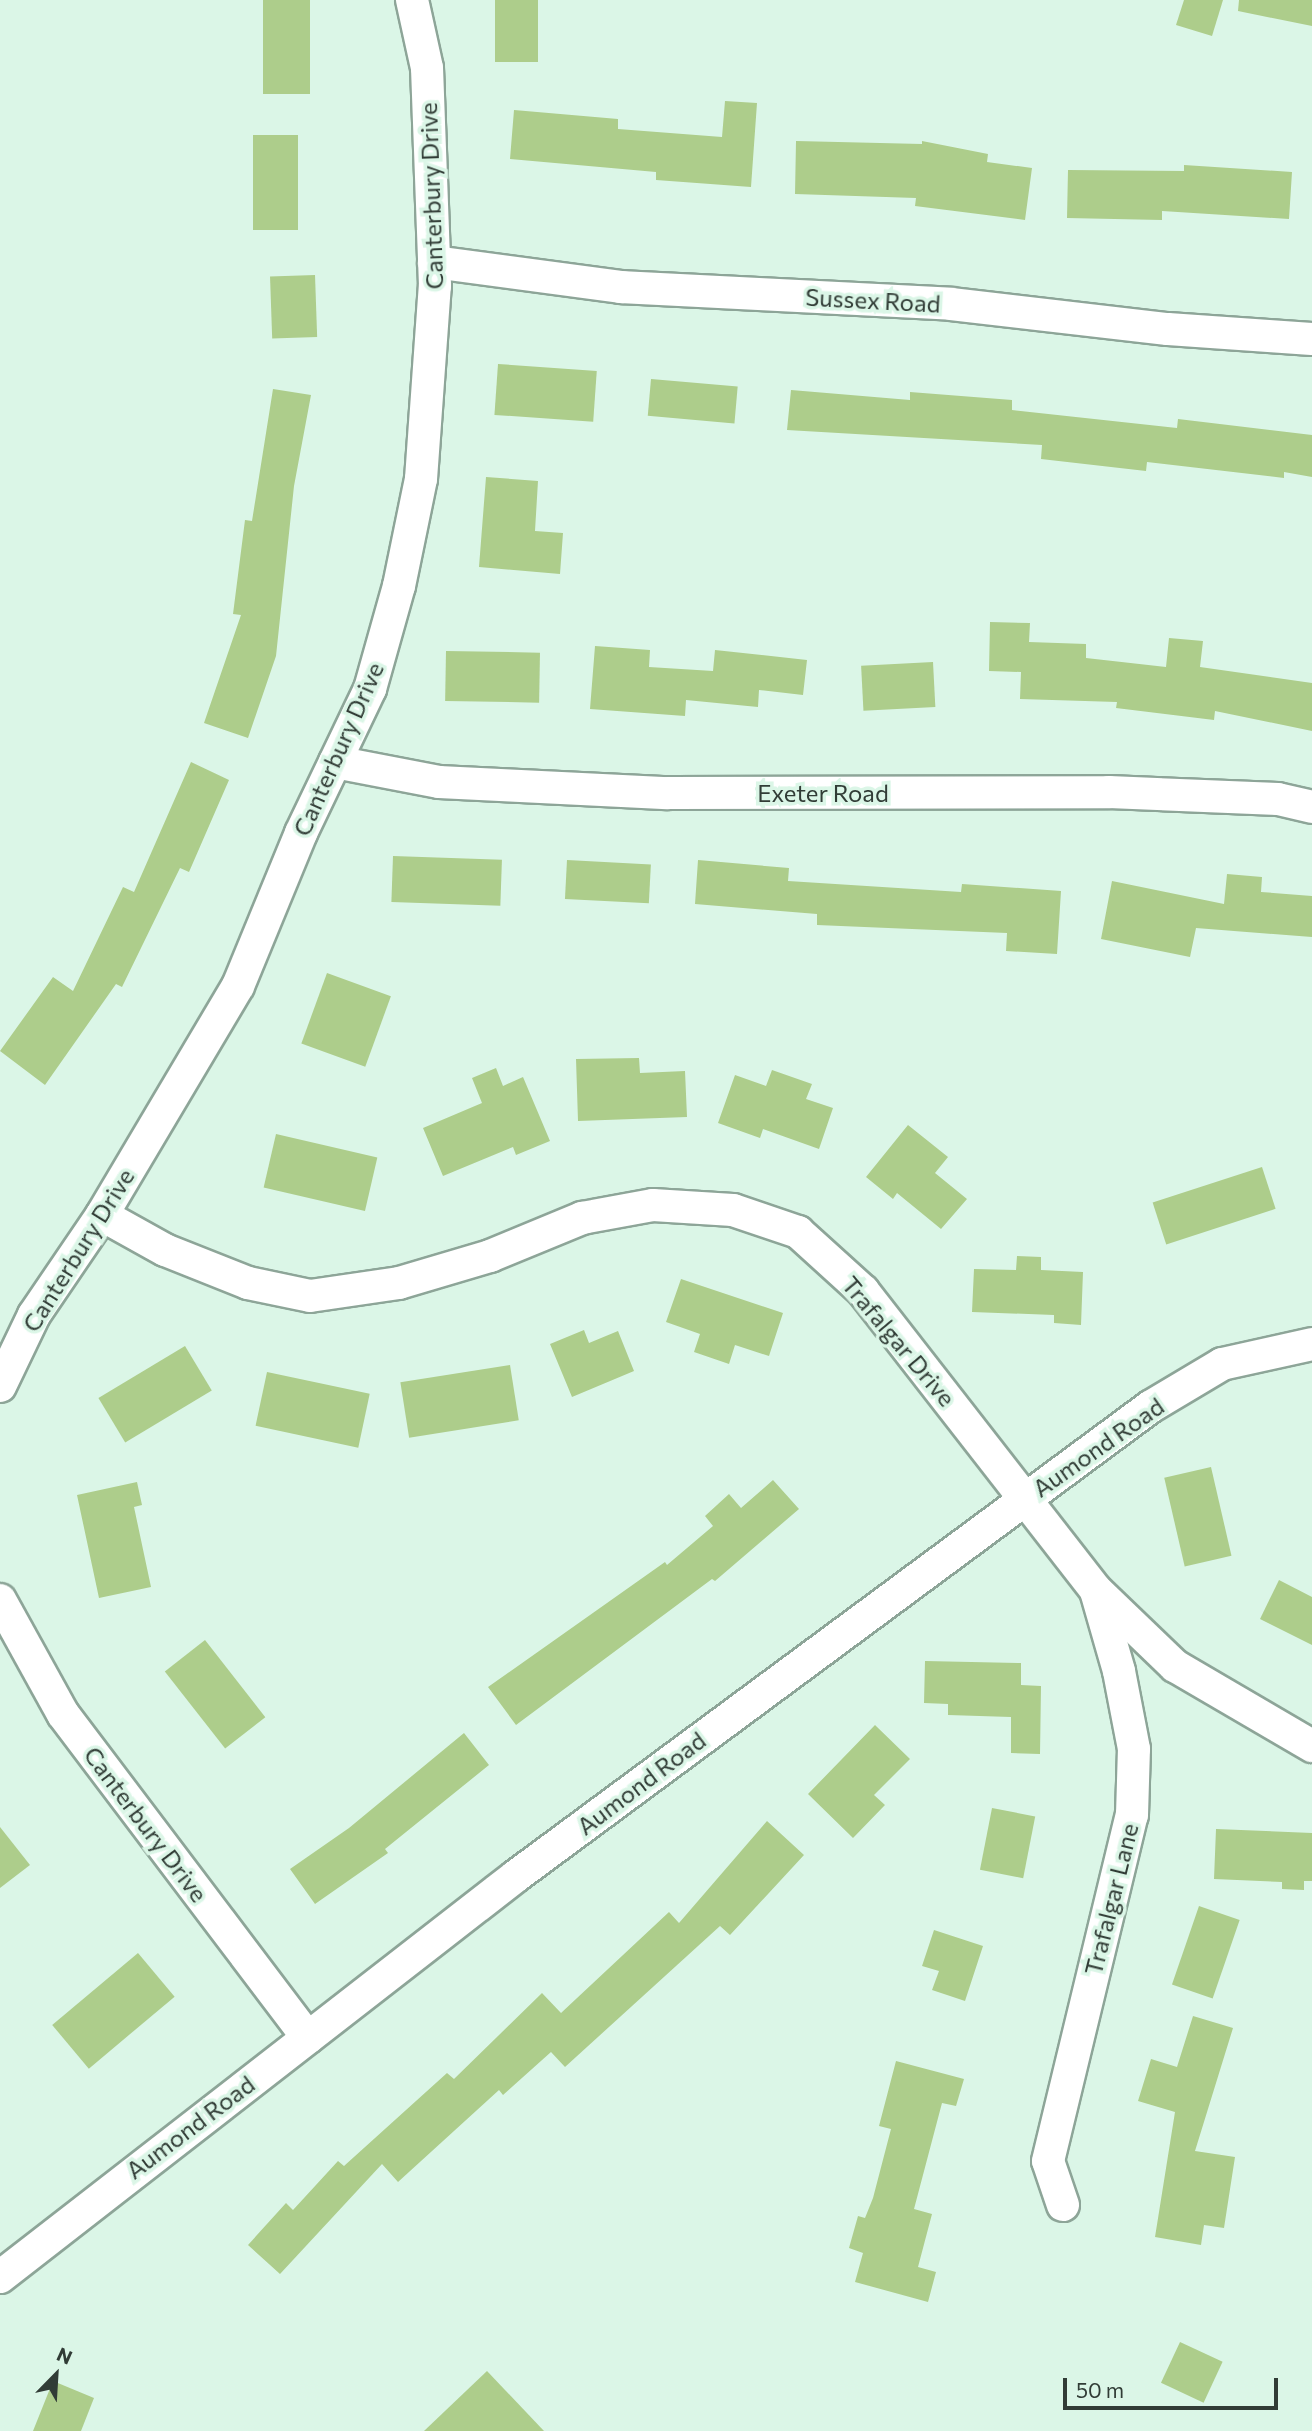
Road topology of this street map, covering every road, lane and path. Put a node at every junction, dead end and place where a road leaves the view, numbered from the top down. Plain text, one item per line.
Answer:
1 (412, 0) edge
2 (435, 262) junction
3 (1312, 339) edge
4 (335, 762) junction
5 (1312, 807) edge
6 (102, 1215) junction
7 (1312, 1343) edge
8 (0, 1385) edge
9 (1022, 1501) junction
10 (1096, 1590) junction
11 (0, 1600) edge
12 (1312, 1746) edge
13 (308, 2038) junction
14 (1063, 2206) dead end
15 (0, 2277) edge

1 - 2 street, Canterbury Drive
2 - 3 street, Sussex Road
2 - 4 street, Canterbury Drive
4 - 5 street, Exeter Road
4 - 6 street, Canterbury Drive
6 - 8 street, Canterbury Drive
6 - 9 street, Trafalgar Drive
7 - 9 street, Aumond Road
9 - 10 street, Trafalgar Drive
9 - 13 street, Aumond Road
10 - 12 street, Trafalgar Drive
10 - 14 street, Trafalgar Lane
11 - 13 street, Canterbury Drive
13 - 15 street, Aumond Road

